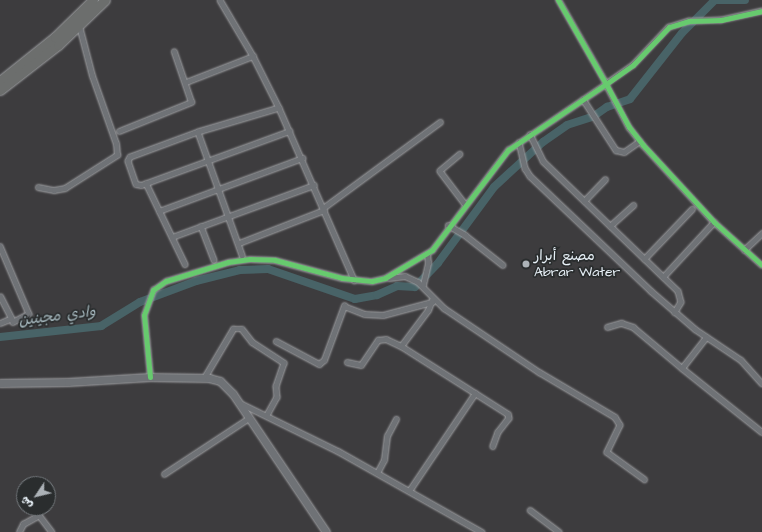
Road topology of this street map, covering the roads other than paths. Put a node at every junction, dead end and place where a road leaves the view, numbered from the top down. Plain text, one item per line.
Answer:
1 (105, 0) edge
2 (220, 0) edge
3 (558, 0) edge
4 (94, 3) edge
5 (762, 11) edge
6 (79, 26) junction
7 (174, 52) dead end
8 (253, 56) junction
9 (0, 81) edge
10 (186, 82) junction
11 (606, 84) junction
12 (0, 90) edge
13 (583, 99) junction
14 (279, 108) junction
15 (440, 122) dead end
16 (119, 131) dead end
17 (289, 131) junction
18 (198, 132) junction
19 (530, 134) junction
20 (640, 141) junction
21 (519, 142) junction
22 (460, 154) dead end
23 (302, 158) junction
24 (209, 161) junction
25 (605, 179) dead end
26 (146, 183) junction
27 (314, 185) junction
28 (38, 187) dead end
29 (219, 188) junction
30 (584, 201) junction
31 (465, 204) junction
32 (633, 205) dead end
33 (324, 209) junction
34 (692, 209) dead end
35 (159, 211) junction
36 (228, 215) junction
37 (714, 222) junction
38 (448, 225) junction
39 (201, 226) junction
40 (610, 226) junction
41 (762, 233) edge
42 (172, 237) junction
43 (239, 243) junction
44 (0, 246) edge
45 (744, 250) junction
46 (242, 254) dead end
47 (427, 254) junction
48 (644, 259) junction
49 (214, 260) dead end
50 (185, 264) dead end
51 (503, 265) dead end
52 (762, 265) edge
53 (663, 277) junction
54 (385, 278) junction
55 (354, 280) junction
56 (423, 285) junction
57 (0, 297) edge
58 (432, 300) junction
59 (674, 312) junction
60 (10, 319) junction
61 (0, 323) edge
62 (607, 328) dead end
63 (706, 337) junction
64 (276, 341) dead end
65 (401, 346) junction
66 (347, 362) dead end
67 (682, 368) junction
68 (150, 377) junction
69 (204, 378) junction
70 (0, 383) edge
71 (762, 384) edge
72 (475, 393) junction
73 (238, 402) junction
74 (267, 415) junction
75 (249, 418) junction
76 (396, 419) dead end
77 (762, 432) edge
78 (493, 446) dead end
79 (377, 473) junction
80 (164, 474) dead end
81 (644, 479) dead end
82 (409, 491) junction
83 (530, 510) dead end
84 (19, 532) edge
85 (52, 532) edge
86 (326, 532) edge
87 (482, 532) edge
88 (559, 532) edge

1 - 4 highway
2 - 8 street
3 - 11 street
4 - 6 highway
4 - 9 highway
5 - 11 street
6 - 12 highway
6 - 28 street
7 - 10 street
8 - 10 street
8 - 14 street
10 - 16 street
11 - 13 street
11 - 20 street
13 - 19 street
13 - 20 street
14 - 17 street
14 - 18 street
15 - 33 street
17 - 23 street
17 - 24 street
18 - 24 street
18 - 26 street
19 - 21 street
19 - 30 street
20 - 37 street
21 - 31 street
21 - 59 street
22 - 31 street
23 - 27 street
23 - 29 street
24 - 26 street
24 - 29 street
25 - 30 street
26 - 35 street
27 - 33 street
27 - 36 street
29 - 35 street
29 - 36 street
30 - 40 street
31 - 38 street
32 - 40 street
33 - 43 street
33 - 55 street
34 - 48 street
35 - 42 street
36 - 39 street
36 - 43 street
37 - 45 street
37 - 53 street
38 - 47 street
38 - 51 street
39 - 42 street
39 - 49 street
40 - 48 street
41 - 45 street
42 - 50 street
43 - 46 street
44 - 60 street
45 - 52 street
47 - 54 street
47 - 56 street
48 - 53 street
53 - 59 street
54 - 55 street
54 - 56 street
55 - 68 street
56 - 58 street
57 - 60 street
58 - 64 street
58 - 65 street
58 - 81 street
59 - 63 street
60 - 61 street
62 - 67 street
63 - 67 street
63 - 71 street
65 - 66 street
65 - 72 street
67 - 77 street
68 - 69 street
68 - 70 street
69 - 73 street
69 - 74 street
72 - 78 street
72 - 82 street
73 - 74 street
73 - 75 street
74 - 79 street
75 - 80 street
75 - 86 street
76 - 79 street
79 - 82 street
82 - 87 street
83 - 88 street
84 - 85 street

